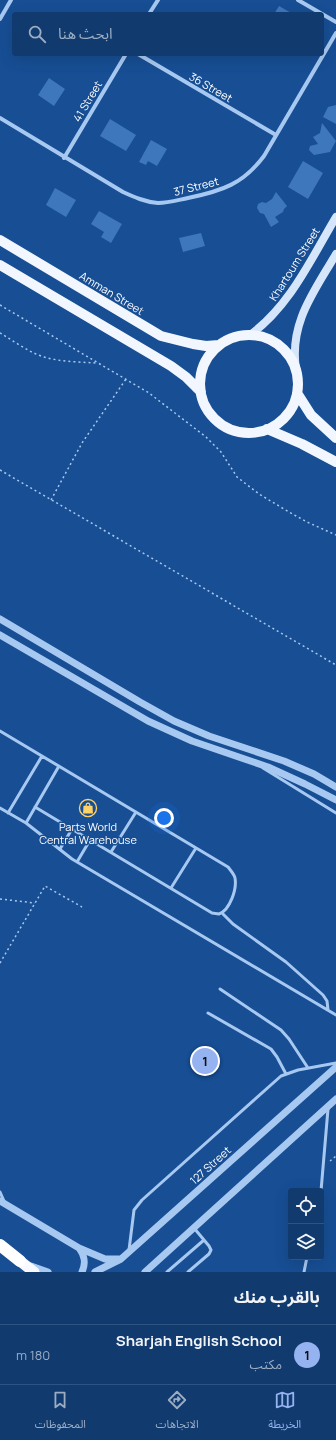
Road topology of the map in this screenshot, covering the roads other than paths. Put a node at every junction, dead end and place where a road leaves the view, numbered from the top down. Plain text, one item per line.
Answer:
1 (11, 0) edge
2 (158, 0) edge
3 (298, 0) edge
4 (150, 12) edge
5 (319, 12) edge
6 (324, 15) edge
7 (0, 19) edge
8 (336, 22) edge
9 (336, 33) edge
10 (324, 53) edge
11 (125, 56) edge
12 (141, 56) edge
13 (322, 56) edge
14 (0, 118) edge
15 (276, 135) junction
16 (64, 158) junction
17 (336, 217) edge
18 (0, 240) edge
19 (336, 254) edge
20 (0, 264) edge
21 (250, 335) junction
22 (219, 345) junction
23 (296, 369) junction
24 (201, 392) junction
25 (297, 394) junction
26 (267, 429) junction
27 (336, 438) edge
28 (336, 462) edge
29 (0, 619) edge
30 (0, 635) edge
31 (0, 731) edge
32 (42, 756) junction
33 (255, 763) junction
34 (59, 766) junction
35 (336, 787) edge
36 (336, 800) edge
37 (35, 807) junction
38 (0, 808) edge
39 (136, 812) junction
40 (8, 813) junction
41 (336, 813) edge
42 (26, 823) junction
43 (72, 829) junction
44 (90, 840) junction
45 (196, 848) junction
46 (60, 849) junction
47 (111, 852) junction
48 (77, 862) junction
49 (171, 888) junction
50 (222, 913) junction
51 (220, 989) dead end
52 (328, 1010) junction
53 (208, 1013) dead end
54 (336, 1015) edge
55 (336, 1063) edge
56 (336, 1067) edge
57 (308, 1068) junction
58 (286, 1074) junction
59 (336, 1099) edge
60 (328, 1106) junction
61 (321, 1188) edge
62 (0, 1192) edge
63 (3, 1203) edge
64 (193, 1227) junction
65 (204, 1240) junction
66 (0, 1245) edge
67 (79, 1248) junction
68 (129, 1252) junction
69 (121, 1259) junction
70 (306, 1260) edge
71 (20, 1261) junction
72 (34, 1272) edge
73 (48, 1272) edge
74 (82, 1272) edge
75 (96, 1272) edge
76 (109, 1272) edge
77 (145, 1272) edge
78 (167, 1272) edge
79 (188, 1272) edge
80 (304, 1272) edge

1 - 7 street
2 - 4 street
3 - 5 street
6 - 8 street
9 - 10 street, 37 Street
11 - 16 street, 41 Street
12 - 15 street, 36 Street
13 - 15 street, 37 Street
14 - 16 street, 37 Street
15 - 16 street, 37 Street
17 - 21 main road, Khartoum Street
18 - 22 main road, Amman Street
19 - 23 main road
20 - 24 main road
21 - 22 main road
21 - 23 main road
22 - 24 main road
23 - 25 main road
24 - 26 main road
25 - 26 main road
25 - 27 main road
26 - 28 main road
29 - 35 street
30 - 33 street
31 - 32 lane
32 - 34 lane
32 - 40 lane
33 - 36 street
33 - 41 lane
34 - 37 lane
34 - 39 lane
37 - 42 lane
37 - 43 lane
38 - 40 lane
39 - 45 lane
39 - 47 lane
40 - 42 lane
42 - 46 lane
43 - 44 lane
43 - 46 lane
44 - 47 lane
44 - 48 lane
45 - 49 lane
45 - 50 lane
46 - 48 lane
47 - 49 lane
48 - 52 lane
49 - 50 lane
50 - 52 lane
51 - 57 lane
52 - 54 lane
53 - 58 lane
55 - 57 lane
56 - 68 street, 127 Street
57 - 58 lane
58 - 68 lane
59 - 60 street
60 - 61 lane
60 - 64 street
62 - 63 lane
63 - 67 street
64 - 65 lane
64 - 77 street
65 - 78 lane
65 - 79 lane
66 - 71 highway
67 - 69 street
67 - 74 street
68 - 69 street, 127 Street
69 - 75 street, 127 Street
69 - 76 street
70 - 80 lane
71 - 72 highway
71 - 73 street

